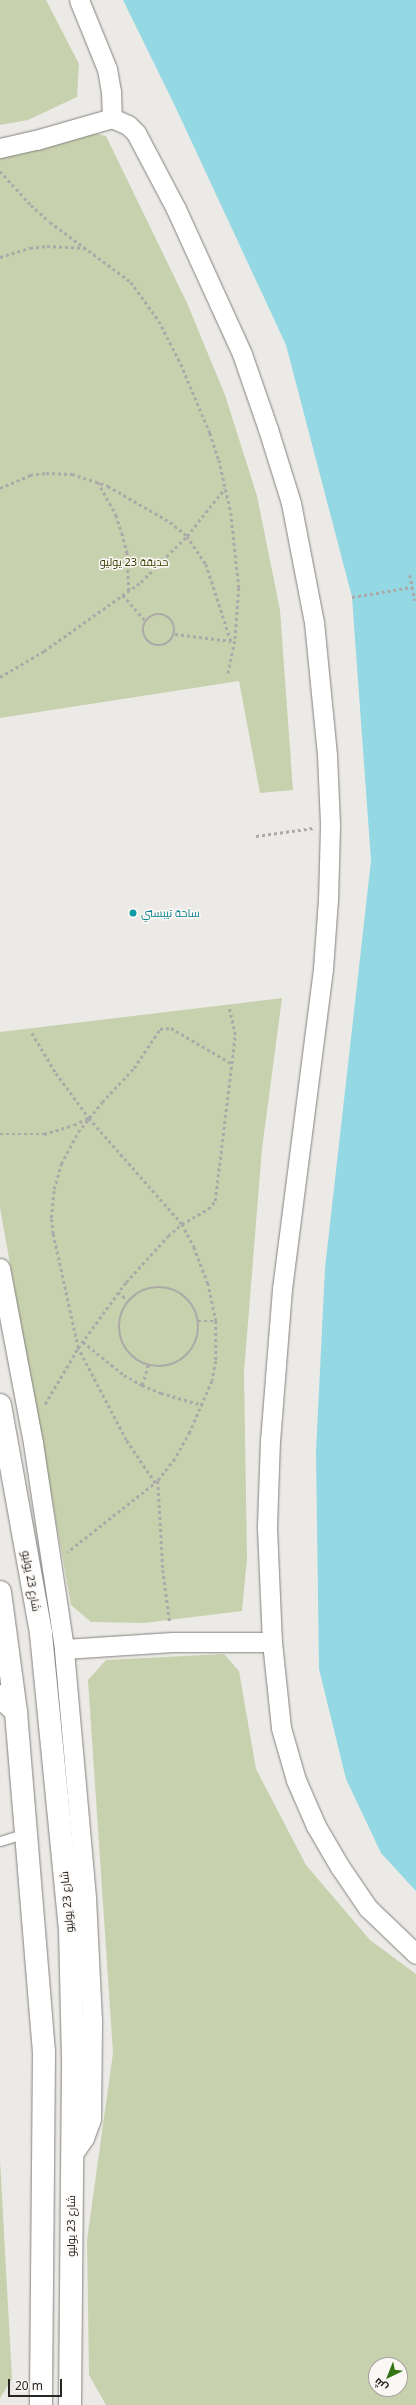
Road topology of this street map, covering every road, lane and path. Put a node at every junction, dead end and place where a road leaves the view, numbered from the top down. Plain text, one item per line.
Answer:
1 (79, 0) edge
2 (112, 118) junction
3 (0, 148) edge
4 (0, 171) edge
5 (86, 248) junction
6 (0, 257) edge
7 (97, 481) junction
8 (225, 487) junction
9 (0, 488) edge
10 (186, 536) junction
11 (410, 575) dead end
12 (412, 587) junction
13 (129, 591) junction
14 (123, 595) junction
15 (352, 597) dead end
16 (415, 601) dead end
17 (145, 620) junction
18 (175, 634) junction
19 (231, 641) junction
20 (235, 641) junction
21 (228, 674) dead end
22 (0, 676) edge
23 (330, 825) junction
24 (256, 836) dead end
25 (229, 1006) dead end
26 (32, 1033) dead end
27 (231, 1063) junction
28 (89, 1118) junction
29 (0, 1134) edge
30 (182, 1224) junction
31 (0, 1268) edge
32 (118, 1292) junction
33 (129, 1301) junction
34 (198, 1321) junction
35 (216, 1321) junction
36 (82, 1342) junction
37 (78, 1348) junction
38 (148, 1365) junction
39 (142, 1385) junction
40 (0, 1405) edge
41 (202, 1405) junction
42 (30, 1431) junction
43 (36, 1460) junction
44 (11, 1464) junction
45 (158, 1481) junction
46 (154, 1483) junction
47 (52, 1565) junction
48 (0, 1599) edge
49 (173, 1642) junction
50 (272, 1642) junction
51 (64, 1649) junction
52 (0, 1696) edge
53 (16, 1712) junction
54 (27, 1833) junction
55 (0, 1840) edge
56 (416, 1954) edge
57 (72, 2155) junction
58 (41, 2372) junction
59 (71, 2404) edge
60 (30, 2405) edge
61 (41, 2405) edge

1 - 2 street
2 - 3 street
2 - 23 street
4 - 5 path
5 - 6 path
5 - 8 path
7 - 9 path
7 - 10 path
7 - 13 path
8 - 10 path
8 - 20 path
10 - 13 path
10 - 19 path
11 - 12 path
12 - 15 path
12 - 16 path
13 - 14 path
14 - 17 path
14 - 22 path
17 - 18 path
17 - 18 path
18 - 19 path
19 - 20 path
20 - 21 path
23 - 24 path
23 - 50 street
25 - 27 path
26 - 28 path
27 - 28 path
27 - 30 path
28 - 29 path
28 - 30 path
28 - 37 path
30 - 32 path
30 - 35 path
31 - 42 street
32 - 33 path
32 - 36 path
33 - 34 path
33 - 38 path
34 - 35 path
34 - 38 path
35 - 41 path
36 - 37 path
36 - 39 path
37 - 42 path
37 - 46 path
38 - 39 path
39 - 41 path
40 - 44 main road, شارع 23 يوليو
41 - 45 path
42 - 43 street
43 - 44 street
43 - 47 street
44 - 57 main road, شارع 23 يوليو
45 - 46 path
45 - 49 path
46 - 47 path
47 - 51 street
48 - 53 main road
49 - 50 street
49 - 51 street
50 - 56 street
51 - 57 street
52 - 53 main road
53 - 54 main road
54 - 55 lane
54 - 58 main road
57 - 59 main road, شارع 23 يوليو
58 - 60 main road
58 - 61 main road

